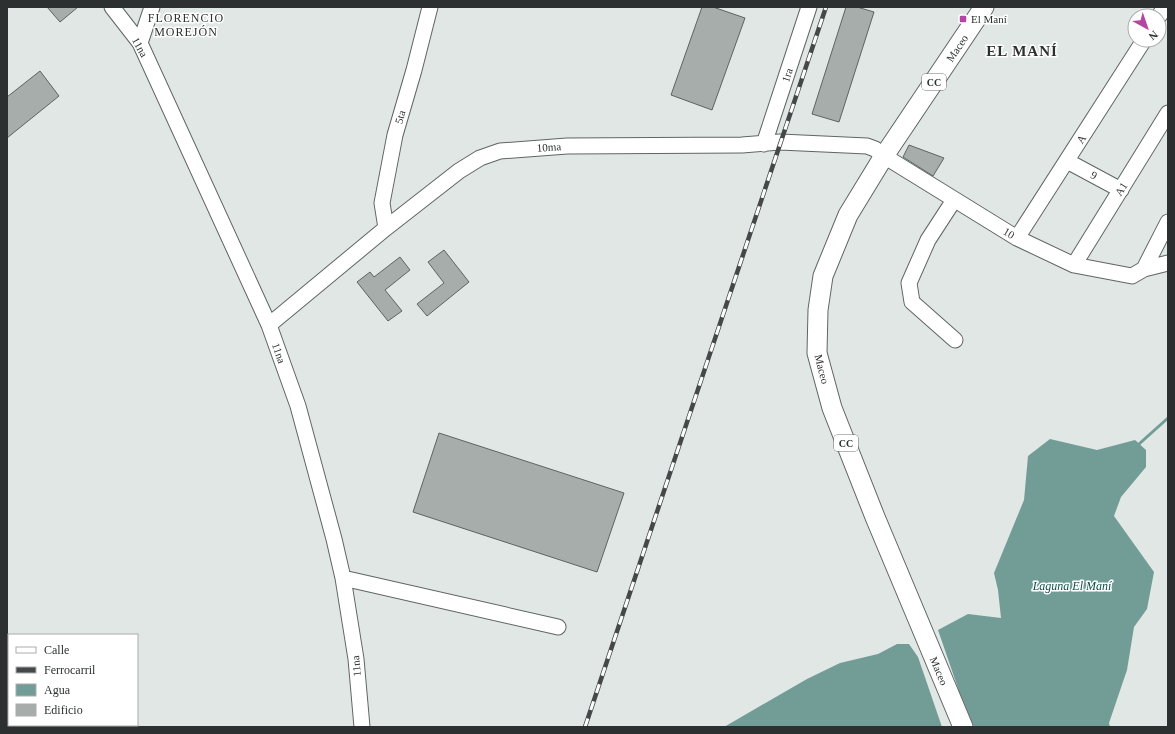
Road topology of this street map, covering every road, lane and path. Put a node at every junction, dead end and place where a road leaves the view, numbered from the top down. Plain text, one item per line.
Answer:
1 (112, 7) edge
2 (152, 7) edge
3 (430, 7) edge
4 (809, 7) edge
5 (984, 7) edge
6 (140, 43) junction
7 (1139, 48) edge
8 (1168, 113) edge
9 (764, 144) junction
10 (884, 156) junction
11 (1067, 161) junction
12 (1121, 190) junction
13 (954, 200) junction
14 (1168, 222) edge
15 (386, 228) junction
16 (1017, 238) junction
17 (1168, 263) edge
18 (1074, 265) junction
19 (1144, 269) junction
20 (269, 325) junction
21 (955, 340) dead end
22 (343, 578) junction
23 (558, 626) dead end
24 (362, 727) edge
25 (963, 727) edge

1 - 6 street, 11na
2 - 6 street
3 - 15 street, 5ta
4 - 9 street, 1ra
5 - 10 main road, Maceo / CC
6 - 20 street, 11na
7 - 11 street, A
8 - 12 street, A1
9 - 10 street, 10ma
9 - 15 street, 10ma
10 - 13 street, 10
10 - 25 main road, Maceo / CC
11 - 12 street, 9
11 - 16 street, A
12 - 18 street, A1
13 - 16 street, 10
13 - 21 street
14 - 19 street
15 - 20 street, 10ma
16 - 18 street, 10
17 - 19 street, 10
18 - 19 street, 10
20 - 22 street, 11na
22 - 23 street
22 - 24 street, 11na

